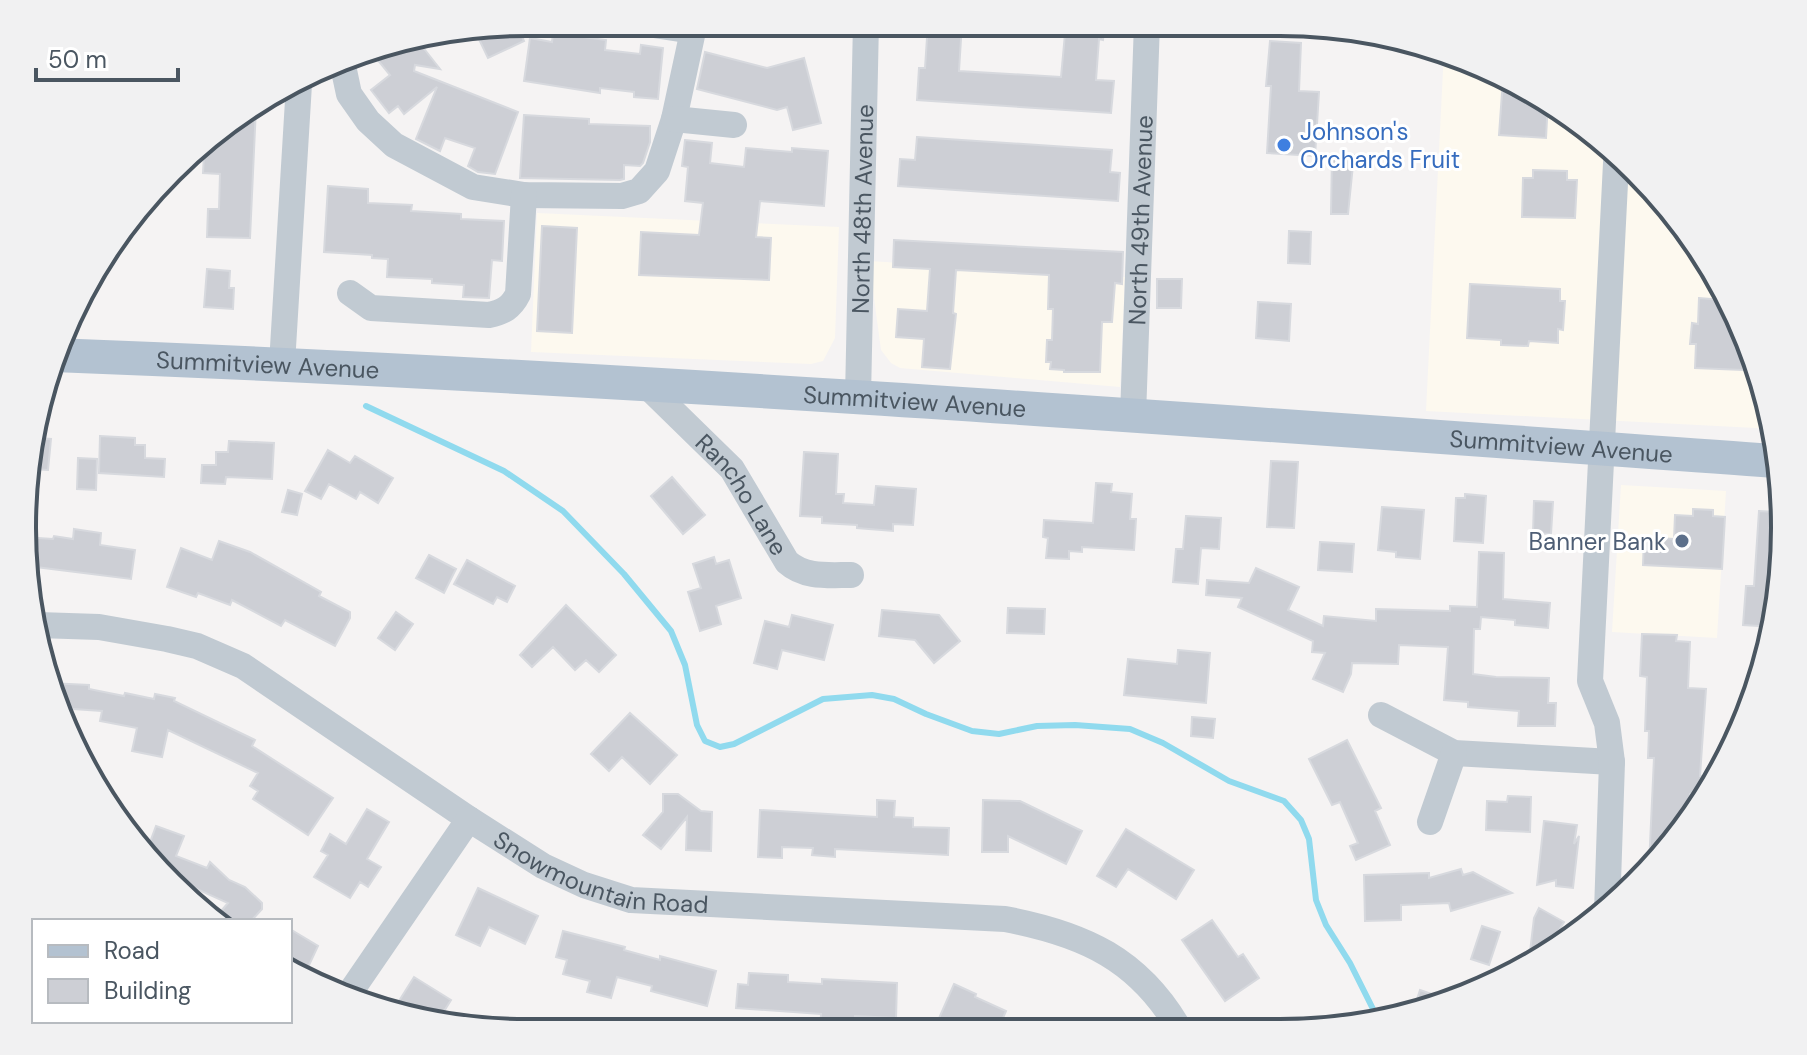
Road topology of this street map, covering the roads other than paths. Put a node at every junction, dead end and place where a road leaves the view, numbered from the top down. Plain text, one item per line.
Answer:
1 (695, 36) edge
2 (866, 36) edge
3 (1147, 36) edge
4 (344, 71) edge
5 (298, 93) edge
6 (674, 119) junction
7 (734, 125) dead end
8 (1616, 169) edge
9 (524, 195) junction
10 (350, 293) dead end
11 (67, 356) edge
12 (282, 364) junction
13 (645, 384) junction
14 (858, 397) junction
15 (1133, 416) junction
16 (1602, 449) junction
17 (1767, 460) edge
18 (851, 575) dead end
19 (46, 625) edge
20 (1381, 715) dead end
21 (1454, 753) junction
22 (1612, 762) junction
23 (469, 819) junction
24 (1430, 822) dead end
25 (1608, 894) edge
26 (354, 987) edge
27 (1174, 1019) edge

1 - 6 street
2 - 14 street, North 48th Avenue
3 - 15 street, North 49th Avenue
4 - 9 street
5 - 12 street
6 - 7 street
6 - 9 street
8 - 16 street
9 - 10 street
11 - 12 main road, Summitview Avenue
12 - 13 main road, Summitview Avenue
13 - 14 main road, Summitview Avenue
13 - 18 street, Rancho Lane
14 - 15 main road, Summitview Avenue
15 - 16 main road, Summitview Avenue
16 - 17 main road, Summitview Avenue
16 - 22 street
19 - 23 street, Snowmountain Road
20 - 21 street
21 - 22 street
21 - 24 street
22 - 25 street
23 - 26 street
23 - 27 street, Snowmountain Road

